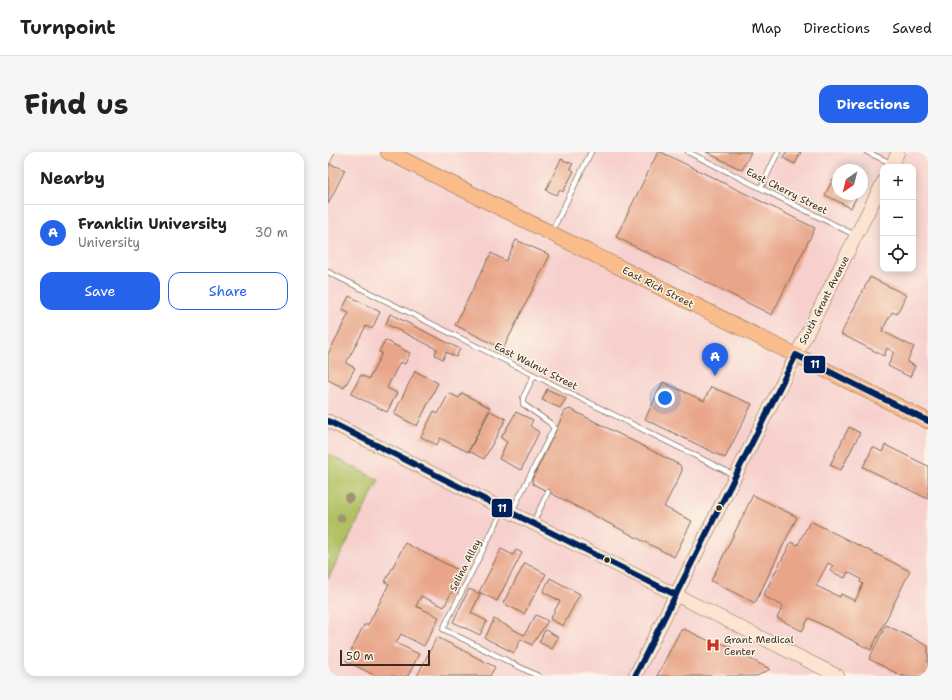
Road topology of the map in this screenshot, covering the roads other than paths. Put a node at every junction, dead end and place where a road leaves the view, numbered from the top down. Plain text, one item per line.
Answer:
1 (332, 152) edge
2 (388, 152) edge
3 (591, 152) edge
4 (688, 152) edge
5 (778, 152) edge
6 (867, 152) edge
7 (898, 152) edge
8 (328, 161) edge
9 (889, 164) edge
10 (892, 164) edge
11 (761, 188) junction
12 (880, 188) edge
13 (551, 233) junction
14 (856, 236) junction
15 (328, 272) edge
16 (796, 355) junction
17 (534, 375) junction
18 (328, 421) edge
19 (928, 421) edge
20 (736, 476) junction
21 (548, 492) dead end
22 (508, 511) junction
23 (533, 523) junction
24 (676, 595) junction
25 (538, 676) edge
26 (635, 676) edge
27 (838, 676) edge

1 - 8 lane
2 - 13 main road, East Rich Street
3 - 13 lane
4 - 11 lane, East Cherry Street
5 - 11 lane
6 - 9 lane
7 - 10 street
11 - 14 lane, East Cherry Street
12 - 14 street, South Grant Avenue
13 - 16 main road, East Rich Street
14 - 16 street, South Grant Avenue
15 - 17 lane, East Walnut Street
16 - 19 main road, East Rich Street
16 - 20 street, South Grant Avenue
17 - 20 lane, East Walnut Street
17 - 22 lane, Selina Alley
18 - 22 street
20 - 24 street, South Grant Avenue
21 - 23 lane
22 - 23 street
22 - 25 lane, Selina Alley
23 - 24 street
24 - 26 street, South Grant Avenue
24 - 27 street

